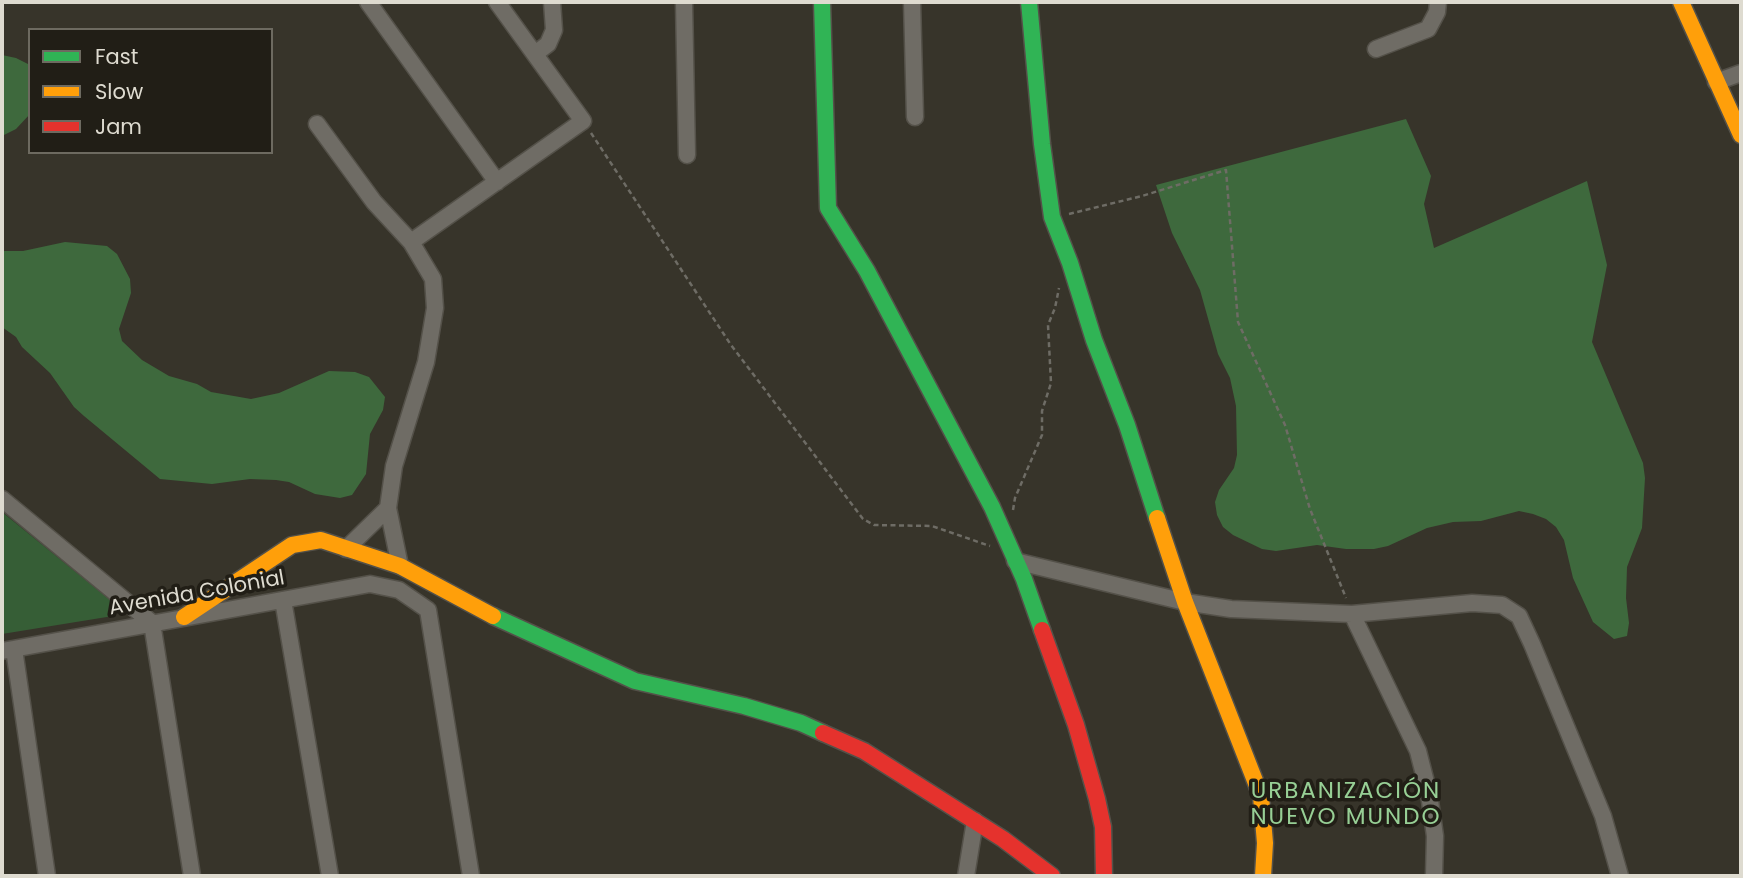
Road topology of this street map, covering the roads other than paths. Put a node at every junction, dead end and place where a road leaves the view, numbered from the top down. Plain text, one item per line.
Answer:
1 (368, 2) edge
2 (497, 2) edge
3 (552, 2) edge
4 (684, 2) edge
5 (822, 2) edge
6 (912, 2) edge
7 (1030, 2) edge
8 (1438, 2) edge
9 (1681, 2) edge
10 (1376, 49) dead end
11 (535, 54) junction
12 (1741, 73) edge
13 (1716, 82) junction
14 (915, 117) dead end
15 (317, 124) dead end
16 (1741, 135) edge
17 (687, 155) dead end
18 (497, 182) junction
19 (411, 242) junction
20 (2, 499) edge
21 (388, 508) junction
22 (346, 549) junction
23 (1014, 557) junction
24 (400, 566) junction
25 (283, 600) junction
26 (1185, 602) junction
27 (1352, 614) junction
28 (184, 617) junction
29 (152, 623) junction
30 (8, 650) edge
31 (975, 821) junction
32 (47, 876) edge
33 (192, 876) edge
34 (330, 876) edge
35 (471, 876) edge
36 (966, 876) edge
37 (1052, 876) edge
38 (1104, 876) edge
39 (1263, 876) edge
40 (1434, 876) edge
41 (1620, 876) edge

1 - 18 street
2 - 11 street
3 - 11 street
4 - 17 street
5 - 23 street
6 - 14 street
7 - 26 street
8 - 10 street
9 - 13 street
11 - 18 street
12 - 13 street
13 - 16 street
15 - 19 street
18 - 19 street
19 - 21 street
20 - 29 street
21 - 22 street
21 - 24 street
22 - 24 street
22 - 28 street
23 - 26 street
23 - 38 street
24 - 31 street
25 - 28 street, Avenida Colonial
25 - 34 street
25 - 35 street, Avenida Colonial
26 - 27 street
26 - 39 street
27 - 40 street
27 - 41 street
28 - 29 street, Avenida Colonial
29 - 30 street, Avenida Colonial
29 - 33 street
30 - 32 street
31 - 36 street
31 - 37 street

